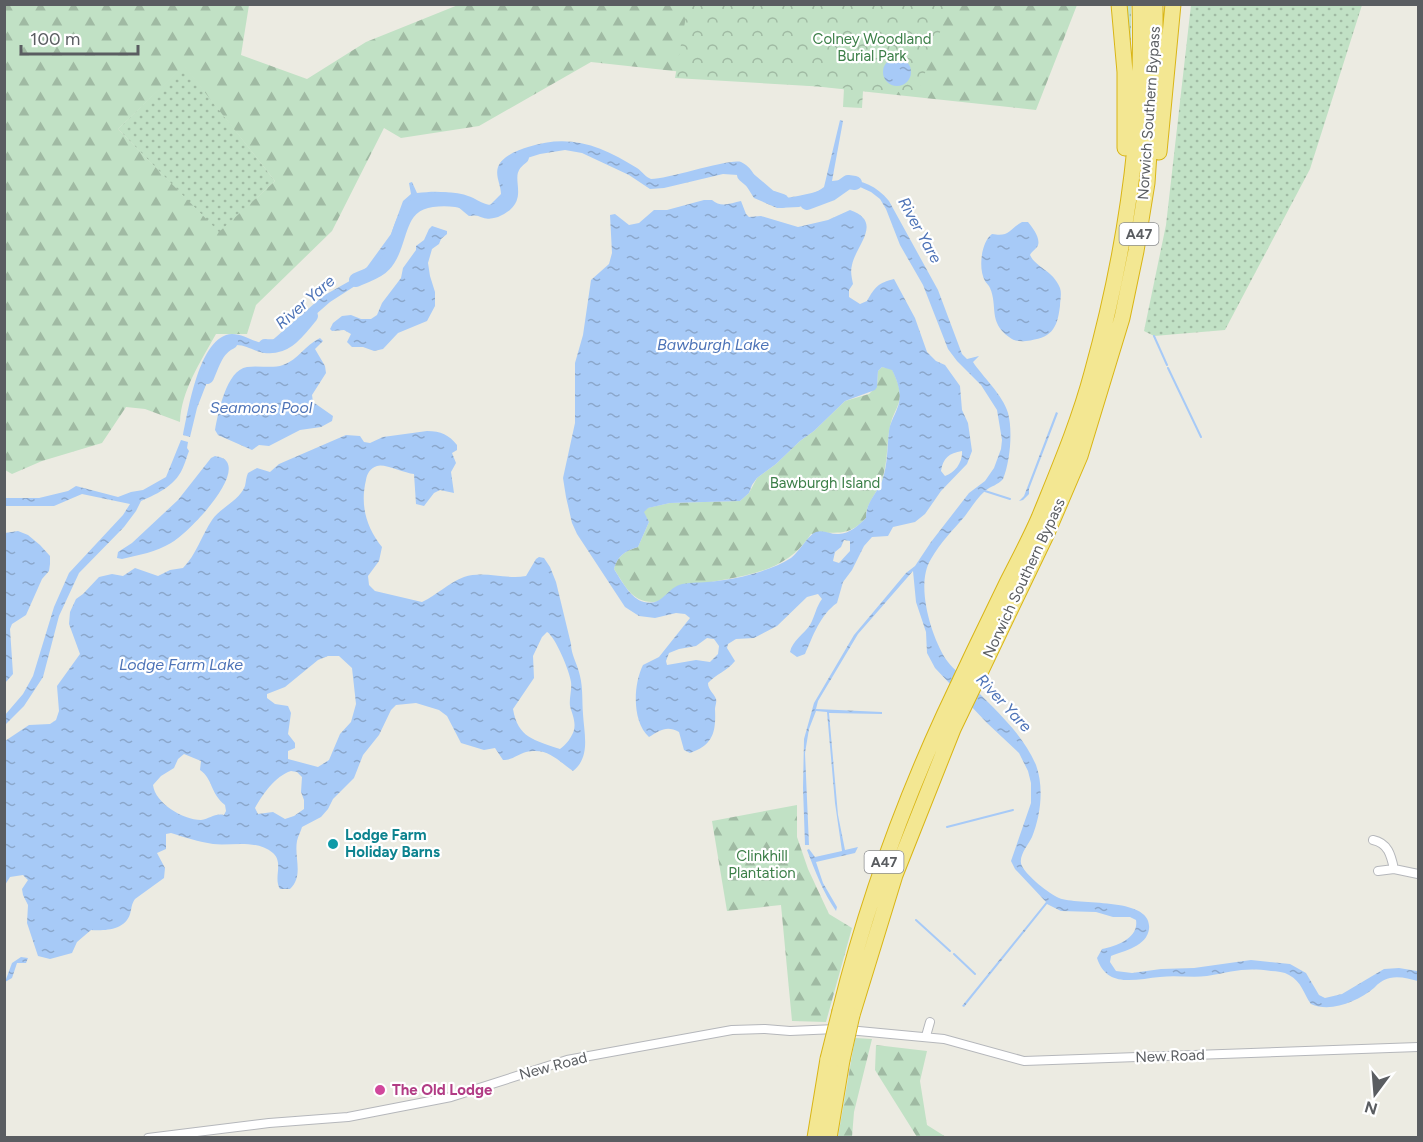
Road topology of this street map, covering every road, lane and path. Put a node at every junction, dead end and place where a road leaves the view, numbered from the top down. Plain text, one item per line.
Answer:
1 (1119, 4) edge
2 (1140, 4) edge
3 (1155, 4) edge
4 (1173, 4) edge
5 (1092, 375) junction
6 (1080, 456) junction
7 (978, 660) junction
8 (1373, 840) dead end
9 (1394, 869) junction
10 (1378, 871) dead end
11 (1419, 874) edge
12 (930, 1022) dead end
13 (926, 1036) junction
14 (1419, 1047) edge
15 (835, 1059) junction
16 (148, 1137) edge
17 (815, 1137) edge
18 (829, 1137) edge

1 - 5 highway, A47
2 - 5 highway, Norwich Southern Bypass / A47
3 - 6 highway, Norwich Southern Bypass / A47
4 - 6 highway, A47
5 - 7 highway, Norwich Southern Bypass / A47
6 - 7 highway, Norwich Southern Bypass / A47
7 - 15 highway, Norwich Southern Bypass / A47, bridge
8 - 9 street
9 - 10 street
9 - 11 street
12 - 13 street
13 - 14 street, New Road
13 - 16 street, New Road
15 - 17 highway, Norwich Southern Bypass / A47
15 - 18 highway, Norwich Southern Bypass / A47

